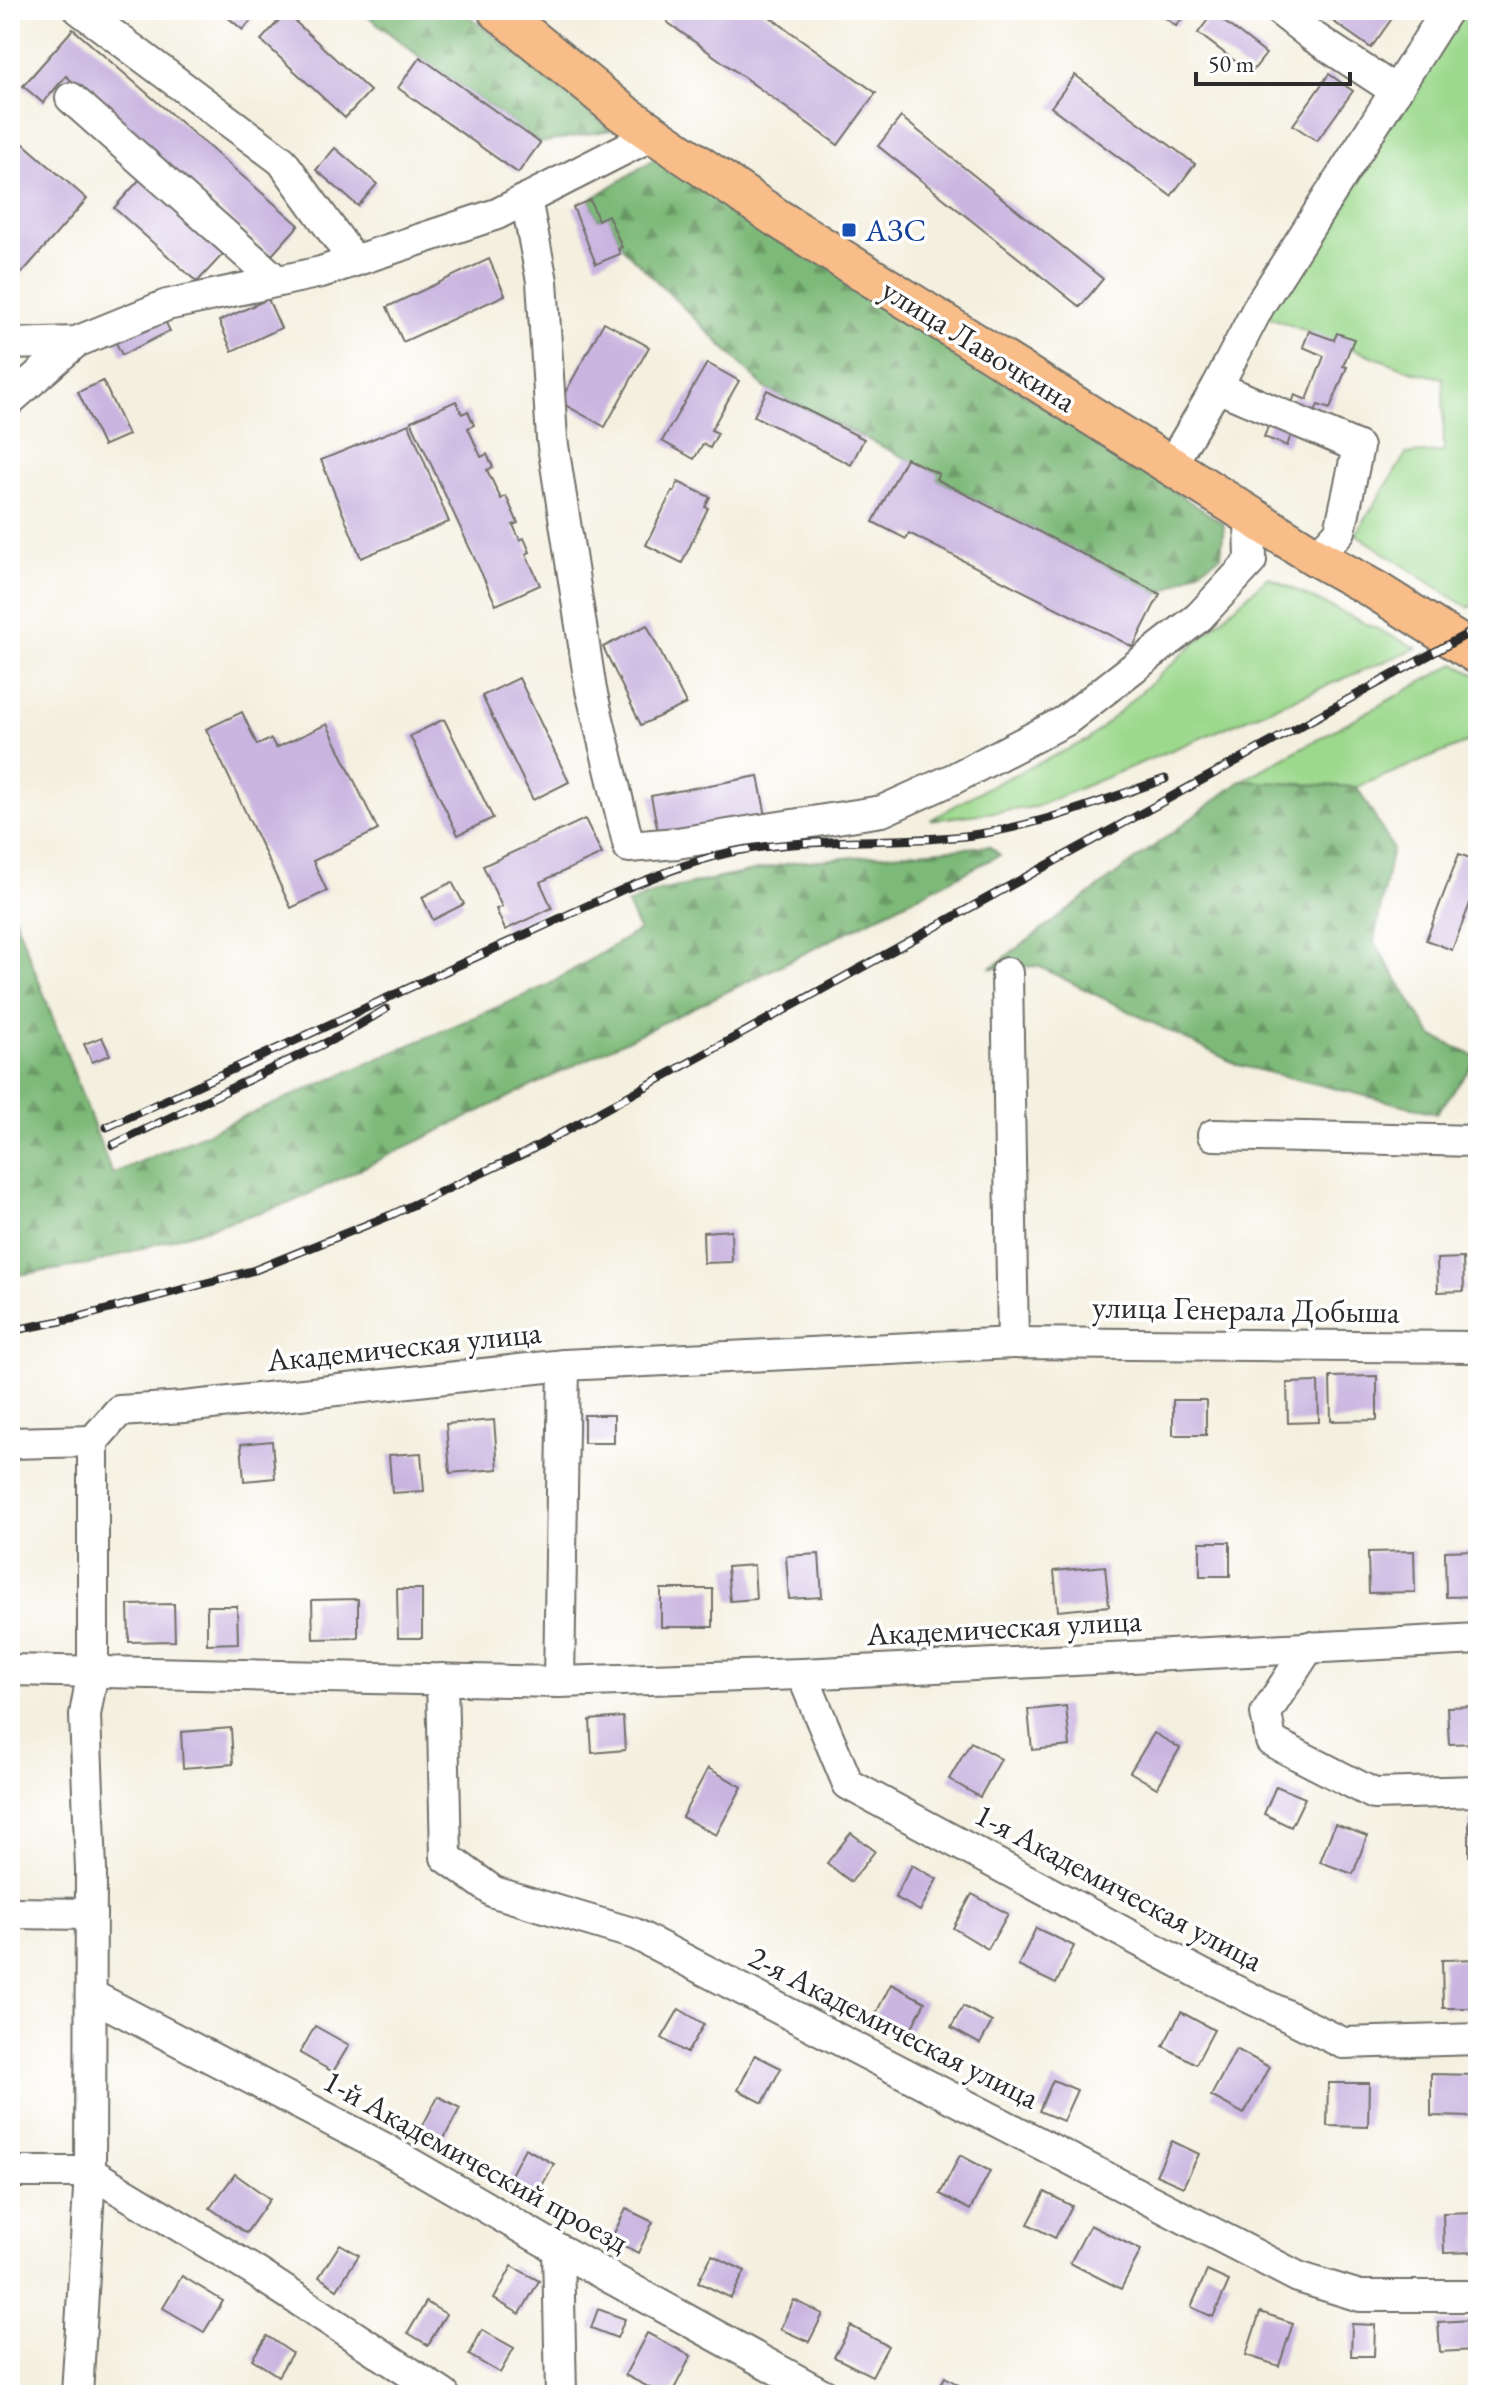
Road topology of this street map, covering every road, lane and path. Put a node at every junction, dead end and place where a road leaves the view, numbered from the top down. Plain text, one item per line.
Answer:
1 (80, 10) edge
2 (497, 10) edge
3 (1279, 10) edge
4 (1447, 10) edge
5 (1396, 91) junction
6 (71, 98) dead end
7 (654, 134) junction
8 (526, 199) junction
9 (354, 261) junction
10 (277, 281) junction
11 (76, 342) junction
12 (10, 344) edge
13 (1217, 387) junction
14 (10, 400) edge
15 (1171, 465) junction
16 (1250, 515) junction
17 (1316, 557) junction
18 (1478, 655) edge
19 (1007, 973) dead end
20 (1213, 1135) dead end
21 (1478, 1141) edge
22 (1013, 1343) junction
23 (1478, 1347) edge
24 (564, 1365) junction
25 (93, 1441) junction
26 (10, 1443) edge
27 (1478, 1639) edge
28 (1309, 1647) junction
29 (10, 1670) edge
30 (93, 1670) junction
31 (802, 1674) junction
32 (442, 1679) junction
33 (559, 1682) junction
34 (1478, 1791) edge
35 (10, 1913) edge
36 (91, 1914) junction
37 (91, 1995) junction
38 (1478, 2039) edge
39 (10, 2172) edge
40 (90, 2172) junction
41 (558, 2249) junction
42 (1478, 2296) edge
43 (77, 2395) edge
44 (444, 2395) edge
45 (561, 2395) edge
46 (824, 2395) edge

1 - 9 street
2 - 7 main road, улица Лавочкина
3 - 5 street
4 - 5 street
5 - 13 street
6 - 10 street
7 - 8 street
7 - 15 main road, улица Лавочкина
8 - 9 street
8 - 16 street
9 - 10 street
10 - 11 street
11 - 12 street
11 - 14 street
13 - 15 street
13 - 17 street
15 - 16 main road, улица Лавочкина
16 - 17 main road, улица Лавочкина
17 - 18 main road, улица Лавочкина
19 - 22 street
20 - 21 street
22 - 23 street, улица Генерала Добыша
22 - 24 street, улица Генерала Добыша
24 - 25 street, Академическая улица
24 - 33 street, Академическая улица
25 - 26 street
25 - 30 street
27 - 28 street, Академическая улица
28 - 31 street, Академическая улица
28 - 34 street
29 - 30 street, Академическая улица
30 - 32 street, Академическая улица
30 - 36 street
31 - 33 street, Академическая улица
31 - 38 street, 1-я Академическая улица
32 - 33 street, Академическая улица
32 - 42 street, 2-я Академическая улица
35 - 36 street
36 - 37 street
37 - 40 street
37 - 41 street, 1-й Академический проезд
39 - 40 street
40 - 43 street
40 - 44 street
41 - 45 street
41 - 46 street, 1-й Академический проезд

